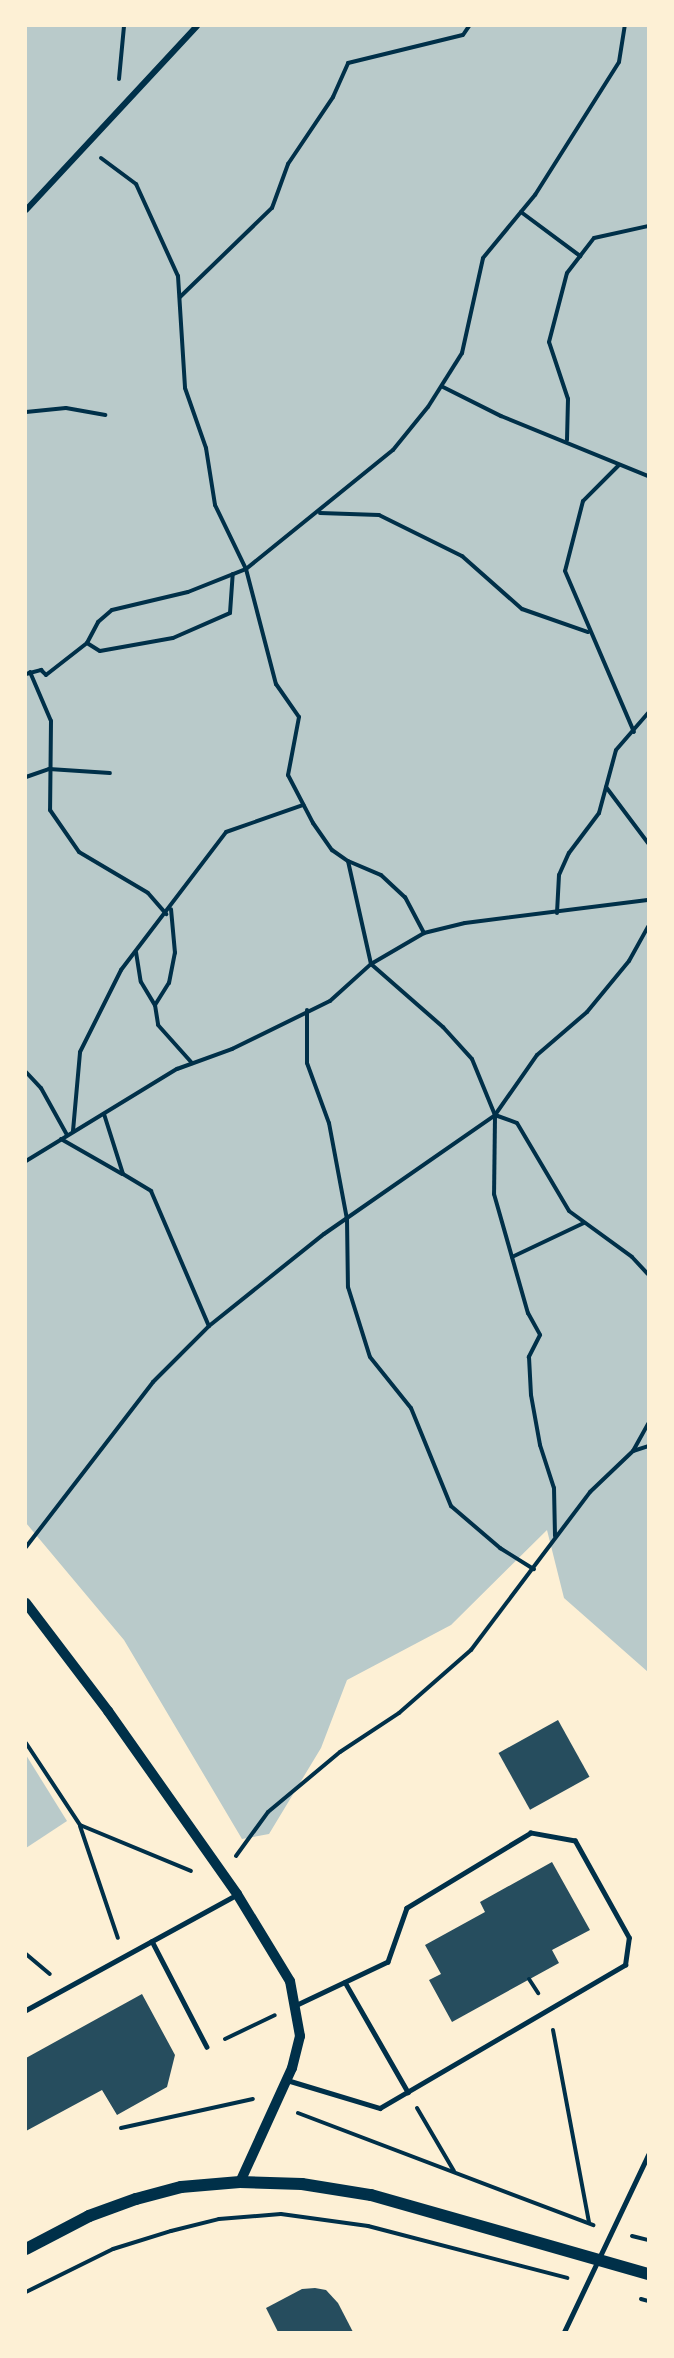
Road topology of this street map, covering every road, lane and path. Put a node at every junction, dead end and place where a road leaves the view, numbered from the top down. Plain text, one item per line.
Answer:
1 (197, 26) edge
2 (469, 26) edge
3 (625, 26) edge
4 (85, 145) junction
5 (26, 210) edge
6 (520, 212) junction
7 (648, 226) edge
8 (580, 256) junction
9 (179, 297) junction
10 (443, 387) junction
11 (26, 412) edge
12 (105, 415) dead end
13 (567, 440) junction
14 (619, 465) junction
15 (648, 476) edge
16 (319, 513) junction
17 (246, 569) junction
18 (233, 574) junction
19 (588, 632) junction
20 (87, 643) junction
21 (28, 673) edge
22 (648, 713) edge
23 (634, 732) junction
24 (49, 769) junction
25 (110, 773) dead end
26 (26, 777) edge
27 (606, 787) junction
28 (303, 805) junction
29 (648, 843) edge
30 (348, 861) junction
31 (648, 900) edge
32 (171, 908) junction
33 (557, 913) junction
34 (166, 914) junction
35 (648, 927) edge
36 (424, 933) junction
37 (136, 951) junction
38 (371, 964) junction
39 (155, 1005) junction
40 (307, 1010) junction
41 (192, 1063) junction
42 (26, 1072) edge
43 (104, 1114) junction
44 (495, 1115) junction
45 (73, 1132) junction
46 (67, 1135) junction
47 (61, 1139) junction
48 (26, 1160) edge
49 (123, 1174) junction
50 (347, 1219) junction
51 (584, 1223) junction
52 (513, 1257) junction
53 (648, 1274) edge
54 (209, 1326) junction
55 (648, 1424) edge
56 (648, 1446) edge
57 (633, 1451) junction
58 (555, 1536) junction
59 (26, 1547) edge
60 (534, 1569) junction
61 (26, 1603) edge
62 (26, 1743) edge
63 (80, 1825) junction
64 (223, 1874) junction
65 (237, 1894) junction
66 (152, 1941) junction
67 (26, 1954) edge
68 (127, 1954) junction
69 (530, 1979) dead end
70 (345, 1982) junction
71 (67, 1988) junction
72 (297, 2005) junction
73 (26, 2010) edge
74 (550, 2012) junction
75 (207, 2048) joint
76 (287, 2080) junction
77 (408, 2092) junction
78 (253, 2099) dead end
79 (298, 2113) dead end
80 (121, 2128) dead end
81 (648, 2155) edge
82 (455, 2173) junction
83 (240, 2181) junction
84 (589, 2224) junction
85 (610, 2231) junction
86 (648, 2240) edge
87 (26, 2249) edge
88 (597, 2259) junction
89 (648, 2274) edge
90 (586, 2283) junction
91 (26, 2292) edge
92 (637, 2298) dead end
93 (648, 2301) edge
94 (564, 2332) edge

1 - 4 street
2 - 9 path
3 - 6 path
4 - 5 street
4 - 9 path
6 - 8 path
6 - 10 path
7 - 8 path
8 - 13 path
9 - 17 path
10 - 13 path
10 - 16 path
11 - 12 path
13 - 14 path
14 - 15 path
14 - 19 path
16 - 17 path
16 - 19 path
17 - 18 path
17 - 28 path
18 - 20 path
18 - 20 path
19 - 23 path
20 - 21 path
21 - 24 path
22 - 23 path
23 - 27 path
24 - 25 path
24 - 26 path
24 - 34 path
27 - 29 path
27 - 33 path
28 - 30 path
28 - 32 path
30 - 36 path
30 - 38 path
31 - 33 path
32 - 34 path
32 - 39 path
33 - 36 path
34 - 37 path
35 - 44 path
36 - 38 path
37 - 39 path
37 - 45 path
38 - 40 path
38 - 44 path
39 - 41 path
40 - 41 path
40 - 50 path
41 - 43 path
42 - 46 path
43 - 45 path
43 - 49 path
44 - 50 path
44 - 51 path
44 - 52 path
45 - 46 path
46 - 47 path
47 - 48 path
47 - 49 path
49 - 54 path
50 - 54 path
50 - 60 path
51 - 52 path
51 - 53 path
52 - 58 path
54 - 59 path
55 - 57 path
56 - 57 path
57 - 58 path
58 - 60 path
60 - 64 path
61 - 64 street
62 - 63 path
63 - 64 path
63 - 68 path
64 - 65 street
65 - 66 lane
65 - 72 street
66 - 68 lane
66 - 75 lane
67 - 71 path
68 - 71 lane
69 - 74 path
70 - 72 lane
70 - 74 lane
70 - 77 lane
71 - 73 lane
72 - 75 path
72 - 76 street
74 - 77 lane
74 - 84 path
76 - 77 lane
76 - 83 street
77 - 82 path
78 - 80 path
79 - 82 path
81 - 85 lane
82 - 84 path
83 - 87 main road
83 - 88 main road
84 - 85 path
85 - 86 path
85 - 88 lane
88 - 89 main road
88 - 90 lane
90 - 91 path
90 - 94 lane
92 - 93 path

